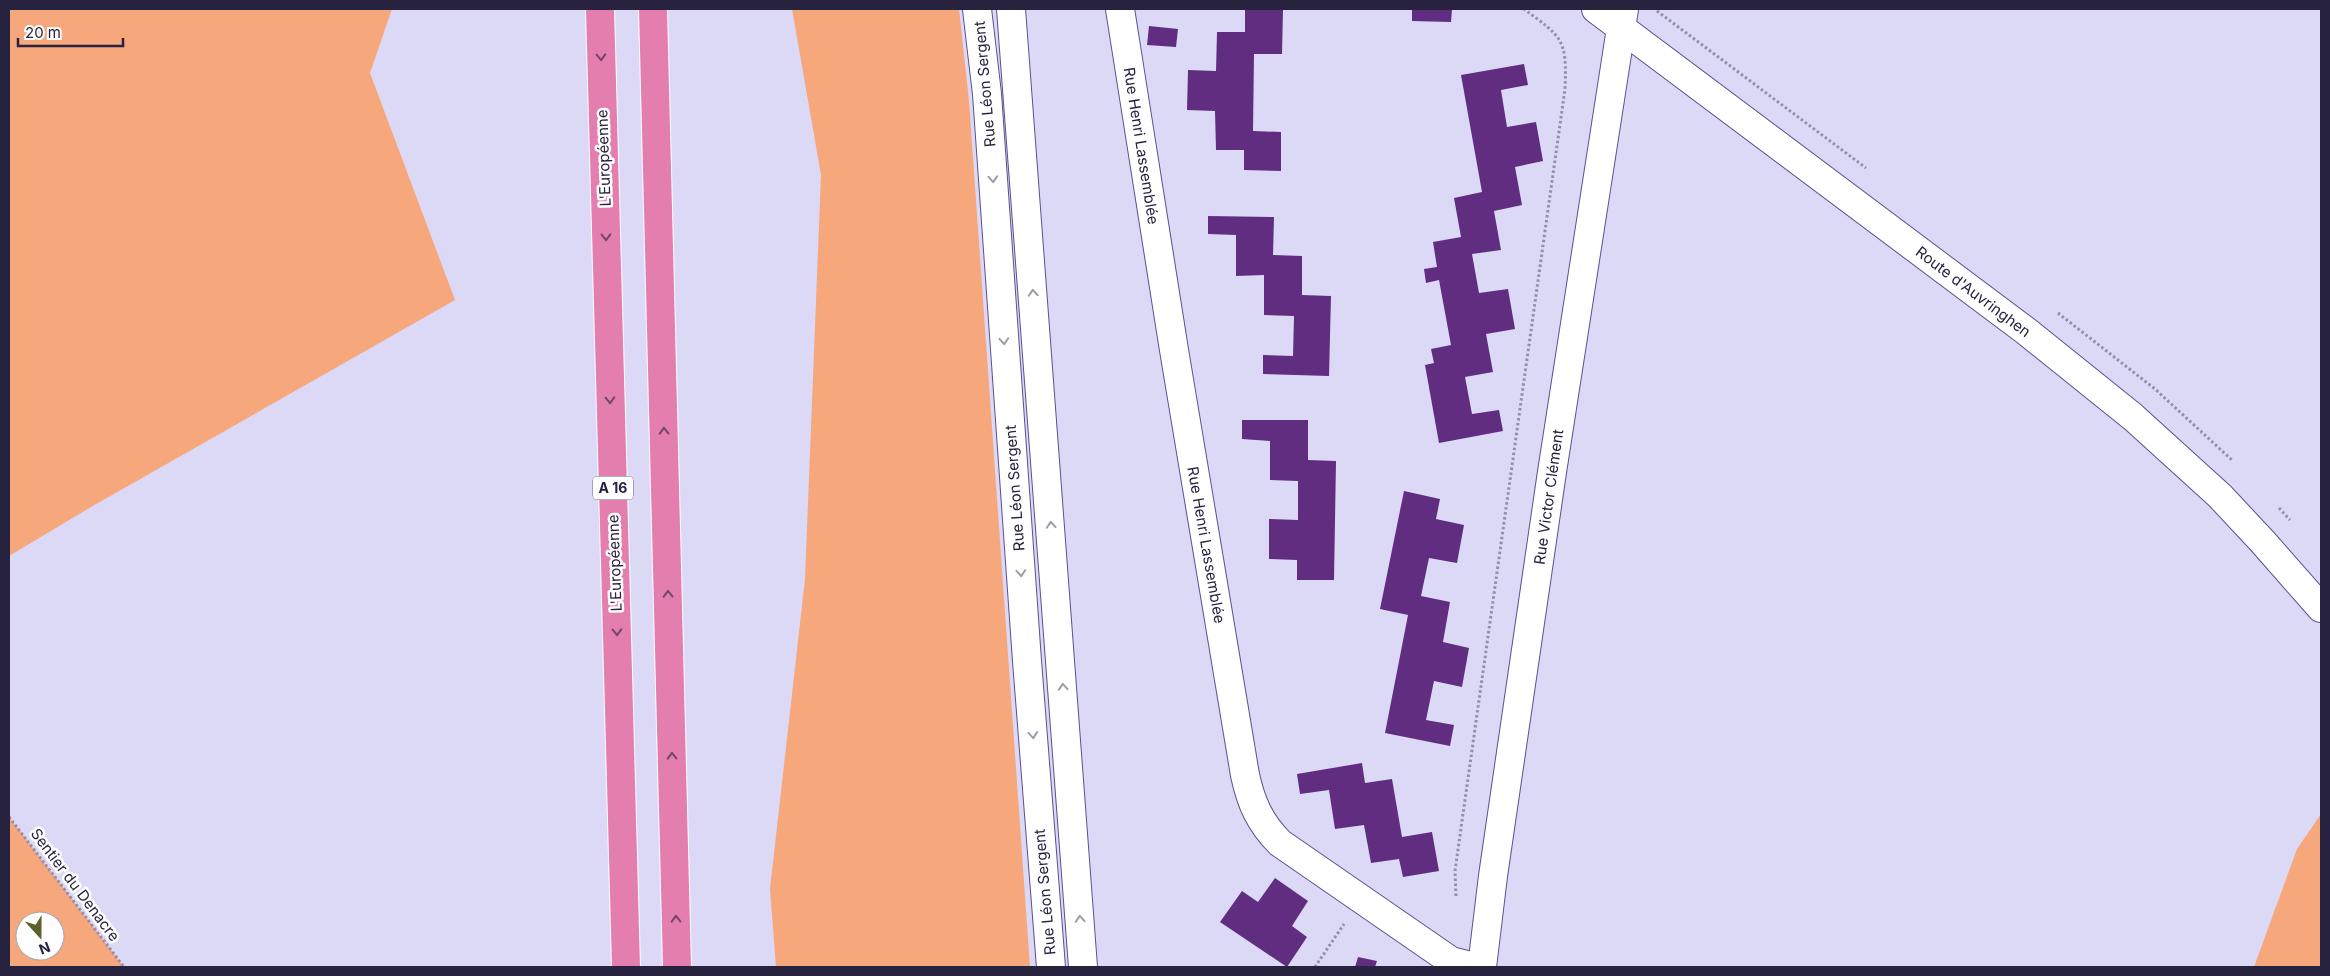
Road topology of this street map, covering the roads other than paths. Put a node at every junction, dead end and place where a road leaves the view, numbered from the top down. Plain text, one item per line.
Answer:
1 (600, 9) edge
2 (652, 9) edge
3 (978, 9) edge
4 (1011, 9) edge
5 (1120, 9) edge
6 (1596, 9) edge
7 (1623, 18) edge
8 (2321, 608) edge
9 (626, 967) edge
10 (677, 967) edge
11 (1051, 967) edge
12 (1083, 967) edge
13 (1475, 967) edge
14 (1482, 967) edge

1 -> 9 highway, L'Européenne / A 16
10 -> 2 highway
3 -> 11 street, Rue Léon Sergent
12 -> 4 street
5 - 13 street, Rue Henri Lassemblée
6 - 7 street, Route d'Auvringhen
7 - 8 street, Route d'Auvringhen
7 - 14 street, Rue Victor Clément

